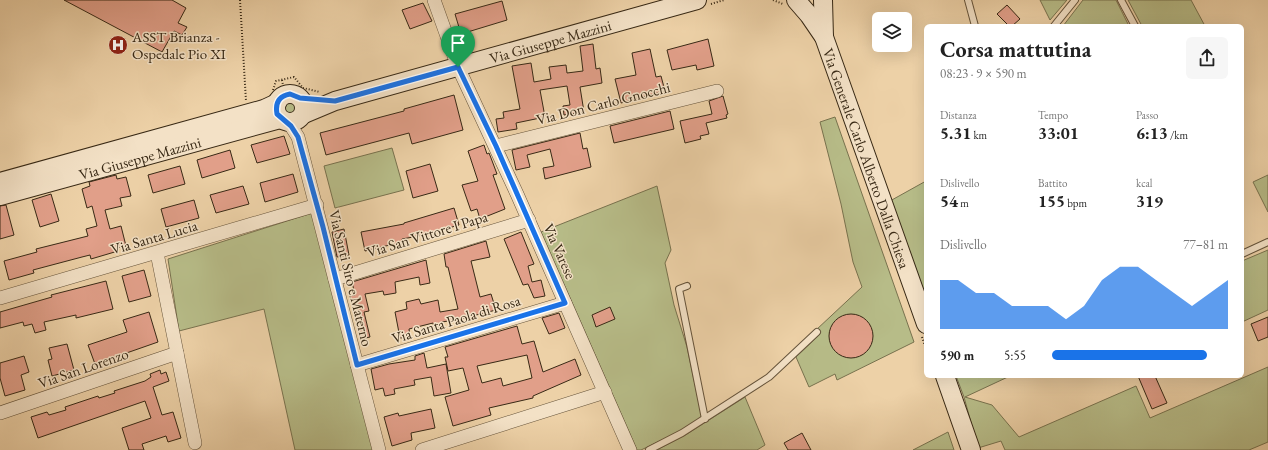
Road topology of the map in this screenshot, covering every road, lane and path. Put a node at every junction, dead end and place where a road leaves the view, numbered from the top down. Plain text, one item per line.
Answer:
1 (240, 0) edge
2 (434, 0) edge
3 (697, 0) edge
4 (796, 0) edge
5 (823, 0) edge
6 (968, 0) edge
7 (1075, 0) edge
8 (1121, 0) edge
9 (974, 24) edge
10 (1056, 24) edge
11 (1134, 24) edge
12 (824, 37) junction
13 (458, 67) junction
14 (717, 90) dead end
15 (289, 106) junction
16 (247, 114) junction
17 (496, 146) junction
18 (0, 182) edge
19 (0, 196) edge
20 (317, 205) junction
21 (529, 220) junction
22 (1268, 242) edge
23 (157, 253) junction
24 (1244, 253) edge
25 (335, 278) junction
26 (687, 286) dead end
27 (0, 298) edge
28 (565, 303) junction
29 (924, 318) edge
30 (817, 332) dead end
31 (177, 353) junction
32 (357, 365) junction
33 (945, 378) edge
34 (604, 392) junction
35 (0, 413) edge
36 (705, 419) junction
37 (195, 443) dead end
38 (379, 450) edge
39 (422, 450) edge
40 (630, 450) edge
41 (648, 450) edge
42 (971, 450) edge

1 - 16 path
2 - 13 street, Via Varese
3 - 13 street, Via Giuseppe Mazzini
4 - 12 street, Via Generale Carlo Alberto Dalla Chiesa
5 - 12 street, Via Generale Carlo Alberto Dalla Chiesa
6 - 9 lane
7 - 10 lane
8 - 11 lane
12 - 29 street, Via Generale Carlo Alberto Dalla Chiesa
13 - 15 street, Via Giuseppe Mazzini
13 - 17 street, Via Varese
14 - 17 street, Via Don Carlo Gnocchi
15 - 16 street, Via Giuseppe Mazzini
15 - 19 street, Via Giuseppe Mazzini
15 - 20 street, Via Santi Siro e Materno
16 - 18 street, Via Giuseppe Mazzini
17 - 21 street, Via Varese
20 - 23 street, Via Santa Lucia
20 - 25 street, Via Santi Siro e Materno
21 - 25 street, Via San Vittore I Papa
21 - 28 street, Via Varese
22 - 24 lane
23 - 27 street, Via Santa Lucia
23 - 31 street
25 - 32 street, Via Santi Siro e Materno
26 - 36 lane
28 - 32 street, Via Santa Paola di Rosa
28 - 34 street, Via Varese
30 - 36 lane
31 - 35 street, Via San Lorenzo
31 - 37 street
32 - 38 street, Via Santi Siro e Materno
33 - 42 street
34 - 39 street
34 - 40 street, Via Varese
36 - 41 lane

